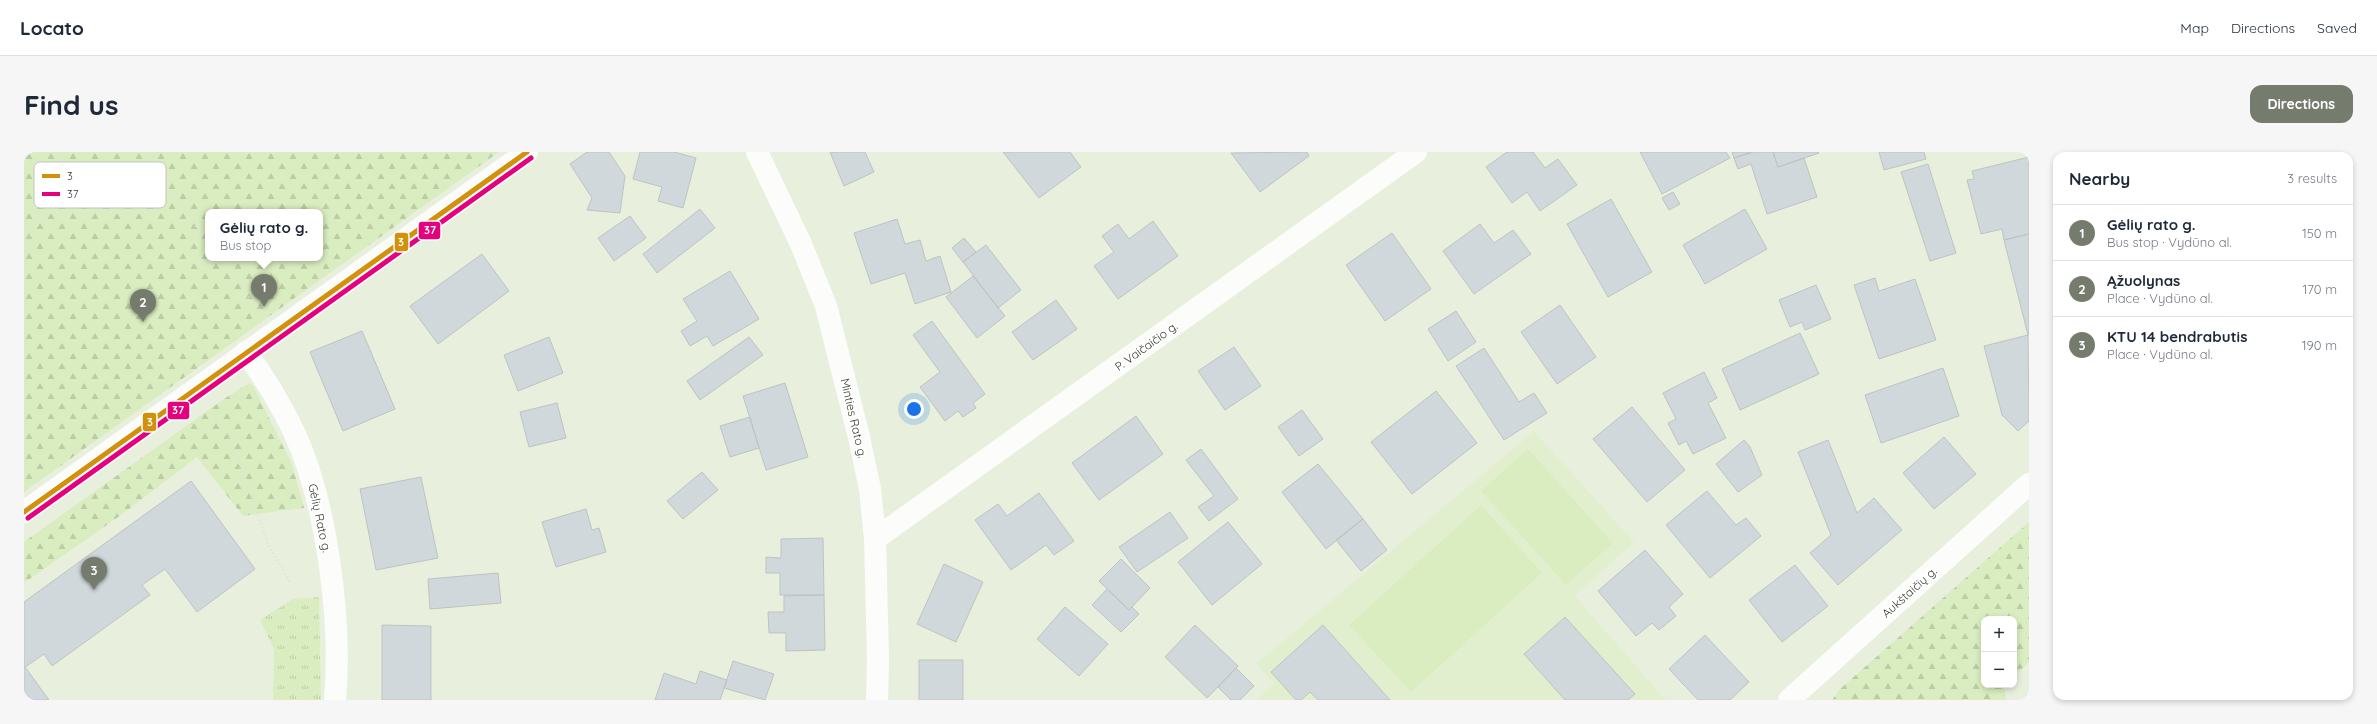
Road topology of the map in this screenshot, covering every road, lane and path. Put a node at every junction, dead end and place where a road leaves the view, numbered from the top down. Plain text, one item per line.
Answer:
1 (63, 152) edge
2 (157, 152) edge
3 (527, 152) edge
4 (758, 152) edge
5 (1416, 152) edge
6 (59, 162) edge
7 (160, 162) edge
8 (166, 179) edge
9 (41, 208) edge
10 (205, 238) edge
11 (24, 251) edge
12 (222, 261) edge
13 (275, 332) junction
14 (246, 352) junction
15 (195, 389) junction
16 (2029, 484) edge
17 (24, 512) edge
18 (875, 539) junction
19 (291, 584) dead end
20 (335, 700) edge
21 (877, 700) edge
22 (1789, 700) edge

1 - 6 path
2 - 7 path
3 - 13 street
4 - 18 street, Minties Rato g.
5 - 18 street, P. Vaičaičio g.
8 - 10 path
9 - 11 path
12 - 13 path
13 - 14 street
14 - 15 street
14 - 20 street, Gėlių Rato g.
15 - 17 street
15 - 19 path
16 - 22 street, Aukštaičių g.
18 - 21 street, Minties Rato g.

